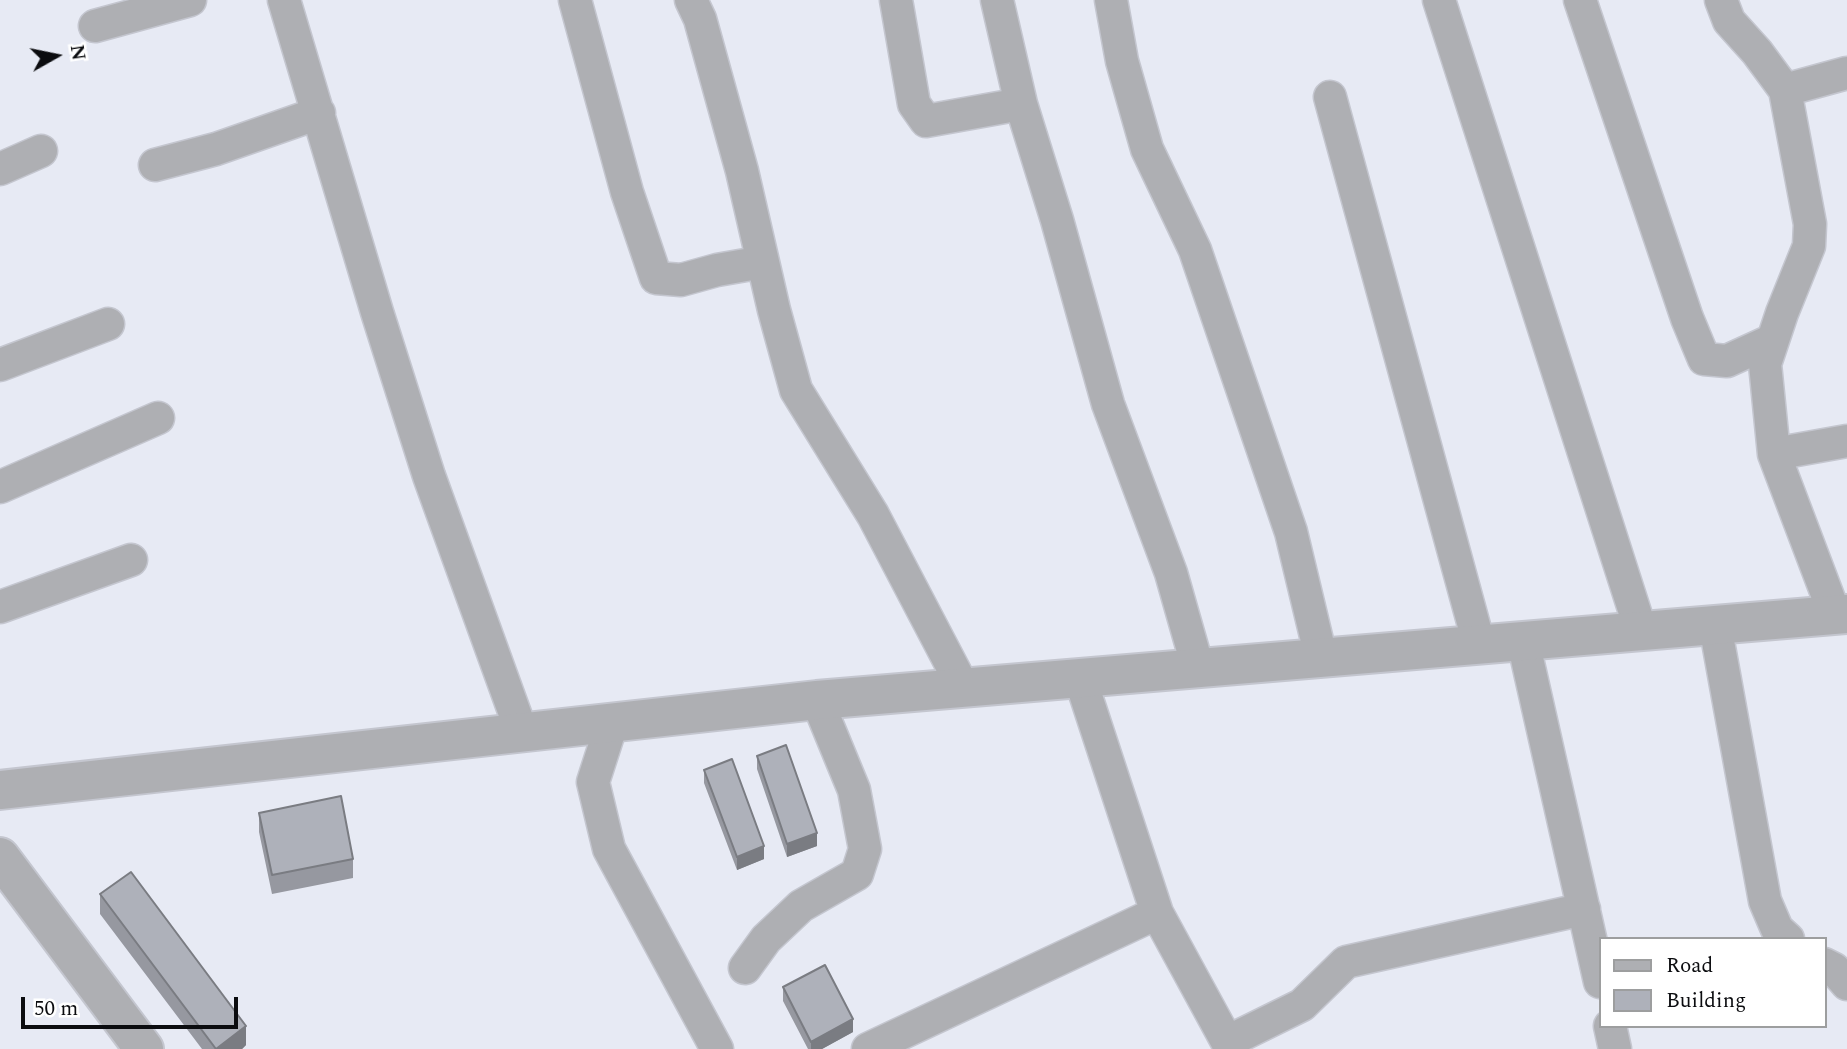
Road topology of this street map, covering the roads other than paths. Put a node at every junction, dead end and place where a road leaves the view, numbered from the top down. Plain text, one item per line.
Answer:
1 (190, 0) edge
2 (284, 0) edge
3 (575, 0) edge
4 (691, 0) edge
5 (896, 0) edge
6 (997, 0) edge
7 (1111, 0) edge
8 (1439, 0) edge
9 (1580, 0) edge
10 (1721, 0) edge
11 (95, 26) dead end
12 (1847, 73) edge
13 (1785, 90) junction
14 (1330, 97) dead end
15 (1021, 104) junction
16 (319, 113) junction
17 (41, 151) dead end
18 (155, 165) dead end
19 (0, 169) edge
20 (763, 262) junction
21 (108, 324) dead end
22 (1773, 340) junction
23 (0, 365) edge
24 (158, 418) dead end
25 (1847, 442) edge
26 (1774, 454) junction
27 (0, 487) edge
28 (131, 560) dead end
29 (0, 607) edge
30 (1841, 614) edge
31 (1715, 625) junction
32 (1641, 631) junction
33 (1523, 641) junction
34 (1479, 644) junction
35 (1321, 657) junction
36 (1198, 668) junction
37 (1080, 677) junction
38 (963, 687) junction
39 (817, 700) junction
40 (612, 723) junction
41 (522, 733) junction
42 (0, 790) edge
43 (0, 857) edge
44 (1584, 909) junction
45 (1157, 913) junction
46 (1786, 937) edge
47 (1826, 965) edge
48 (745, 968) dead end
49 (1598, 973) edge
50 (1847, 984) edge
51 (1610, 1028) edge
52 (1229, 1046) edge
53 (144, 1049) edge
54 (718, 1049) edge
55 (868, 1049) edge
56 (1615, 1049) edge

1 - 11 street
2 - 16 street
3 - 20 street
4 - 20 street
5 - 15 street
6 - 15 street
7 - 35 street
8 - 32 street
9 - 22 street
10 - 13 street
12 - 13 street
13 - 22 street
14 - 34 street
15 - 36 street
16 - 18 street
16 - 41 street
17 - 19 street
20 - 38 street
21 - 23 street
22 - 26 street
24 - 27 street
25 - 26 street
26 - 30 street
28 - 29 street
30 - 31 street
31 - 32 street
31 - 46 street
32 - 33 street
33 - 34 street
33 - 44 street
34 - 35 street
35 - 36 street
36 - 37 street
37 - 38 street
37 - 45 street
38 - 39 street
39 - 40 street
39 - 48 street
40 - 41 street
40 - 54 street
41 - 42 street
43 - 53 street
44 - 49 street
44 - 52 street
45 - 52 street
45 - 55 street
47 - 50 street
51 - 56 street

